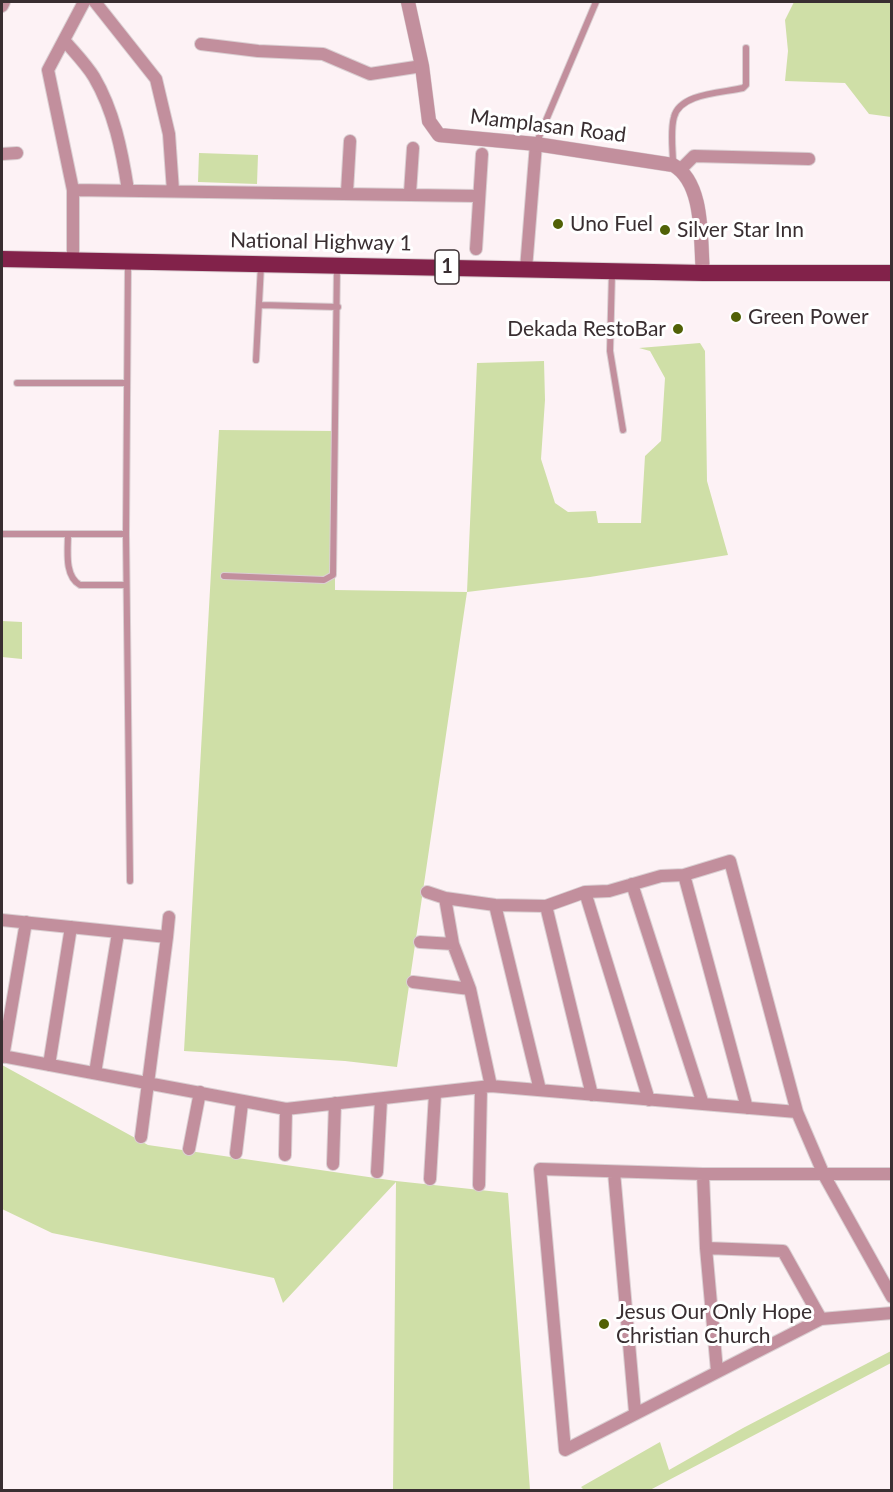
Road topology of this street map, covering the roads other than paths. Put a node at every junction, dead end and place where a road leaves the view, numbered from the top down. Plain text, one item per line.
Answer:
1 (4, 2) edge
2 (84, 2) edge
3 (95, 2) edge
4 (408, 2) edge
5 (596, 2) edge
6 (2, 6) edge
7 (64, 40) junction
8 (201, 44) dead end
9 (746, 48) dead end
10 (422, 66) junction
11 (350, 141) dead end
12 (536, 144) junction
13 (413, 148) dead end
14 (18, 153) dead end
15 (2, 154) edge
16 (482, 154) dead end
17 (809, 159) dead end
18 (677, 167) junction
19 (73, 190) junction
20 (128, 190) junction
21 (173, 191) junction
22 (347, 192) junction
23 (410, 193) junction
24 (478, 196) junction
25 (476, 249) dead end
26 (2, 259) edge
27 (73, 261) junction
28 (128, 262) junction
29 (261, 264) junction
30 (337, 265) junction
31 (526, 269) junction
32 (612, 271) junction
33 (703, 273) junction
34 (891, 273) edge
35 (261, 305) junction
36 (338, 307) junction
37 (256, 360) dead end
38 (17, 383) dead end
39 (126, 383) junction
40 (623, 430) dead end
41 (2, 534) edge
42 (68, 534) junction
43 (126, 534) junction
44 (224, 576) dead end
45 (126, 585) junction
46 (684, 875) junction
47 (130, 881) dead end
48 (632, 884) junction
49 (427, 892) dead end
50 (585, 892) junction
51 (445, 898) junction
52 (495, 905) junction
53 (546, 906) junction
54 (169, 917) dead end
55 (2, 920) edge
56 (26, 922) junction
57 (71, 927) junction
58 (118, 933) junction
59 (166, 937) junction
60 (420, 942) dead end
61 (453, 944) junction
62 (413, 982) dead end
63 (470, 989) junction
64 (2, 1056) edge
65 (49, 1065) junction
66 (95, 1073) junction
67 (148, 1082) junction
68 (486, 1087) junction
69 (540, 1090) junction
70 (200, 1092) junction
71 (435, 1094) junction
72 (592, 1095) junction
73 (381, 1100) junction
74 (649, 1100) junction
75 (242, 1103) junction
76 (335, 1103) junction
77 (703, 1104) junction
78 (747, 1108) junction
79 (286, 1109) junction
80 (797, 1112) junction
81 (141, 1137) dead end
82 (189, 1149) dead end
83 (236, 1153) dead end
84 (285, 1155) dead end
85 (333, 1164) dead end
86 (376, 1172) dead end
87 (614, 1172) junction
88 (703, 1174) junction
89 (891, 1174) edge
90 (824, 1175) junction
91 (430, 1179) dead end
92 (479, 1185) dead end
93 (706, 1248) junction
94 (891, 1297) edge
95 (891, 1313) edge
96 (821, 1319) junction
97 (717, 1371) junction
98 (635, 1412) junction

1 - 6 street
2 - 7 street
3 - 21 street
4 - 10 street, Mamplasan Road
5 - 12 lane
7 - 19 street
7 - 20 street
8 - 10 street
9 - 18 lane
10 - 12 street, Mamplasan Road
11 - 22 street
12 - 18 street, Mamplasan Road
12 - 31 street
13 - 23 street
14 - 15 street
16 - 24 street
17 - 18 street
18 - 33 street
19 - 20 street
19 - 27 street
20 - 21 street
21 - 22 street
22 - 23 street
23 - 24 street
24 - 25 street
26 - 27 highway, National Highway 1 / 1
27 - 28 highway, National Highway 1 / 1
28 - 29 highway, National Highway 1 / 1
28 - 39 lane
29 - 30 highway, National Highway 1 / 1
29 - 35 lane
30 - 31 highway, National Highway 1 / 1
30 - 36 lane
31 - 32 highway, National Highway 1 / 1
32 - 33 highway, National Highway 1 / 1
32 - 40 lane
33 - 34 highway, National Highway 1 / 1
35 - 36 lane
35 - 37 lane
36 - 44 lane
38 - 39 lane
39 - 43 lane
41 - 42 lane
42 - 43 lane
42 - 45 lane
43 - 45 lane
45 - 47 lane
46 - 48 street
46 - 78 street
46 - 80 street
48 - 50 street
48 - 77 street
49 - 51 street
50 - 53 street
50 - 74 street
51 - 52 street
51 - 61 street
52 - 53 street
52 - 69 street
53 - 72 street
54 - 59 street
55 - 56 street
56 - 57 street
56 - 64 street
57 - 58 street
57 - 65 street
58 - 59 street
58 - 66 street
59 - 67 street
60 - 61 street
61 - 63 street
62 - 63 street
63 - 68 street
64 - 65 street
65 - 66 street
66 - 67 street
67 - 70 street
67 - 81 street
68 - 69 street
68 - 71 street
68 - 92 street
69 - 72 street
70 - 75 street
70 - 82 street
71 - 73 street
71 - 91 street
72 - 74 street
73 - 76 street
73 - 86 street
74 - 77 street
75 - 79 street
75 - 83 street
76 - 79 street
76 - 85 street
77 - 78 street
78 - 80 street
79 - 84 street
80 - 90 street
87 - 88 street
87 - 98 street
87 - 98 street
88 - 90 street
88 - 93 street
89 - 90 street
90 - 94 street
93 - 96 street
93 - 97 street
95 - 96 street
96 - 97 street
97 - 98 street

